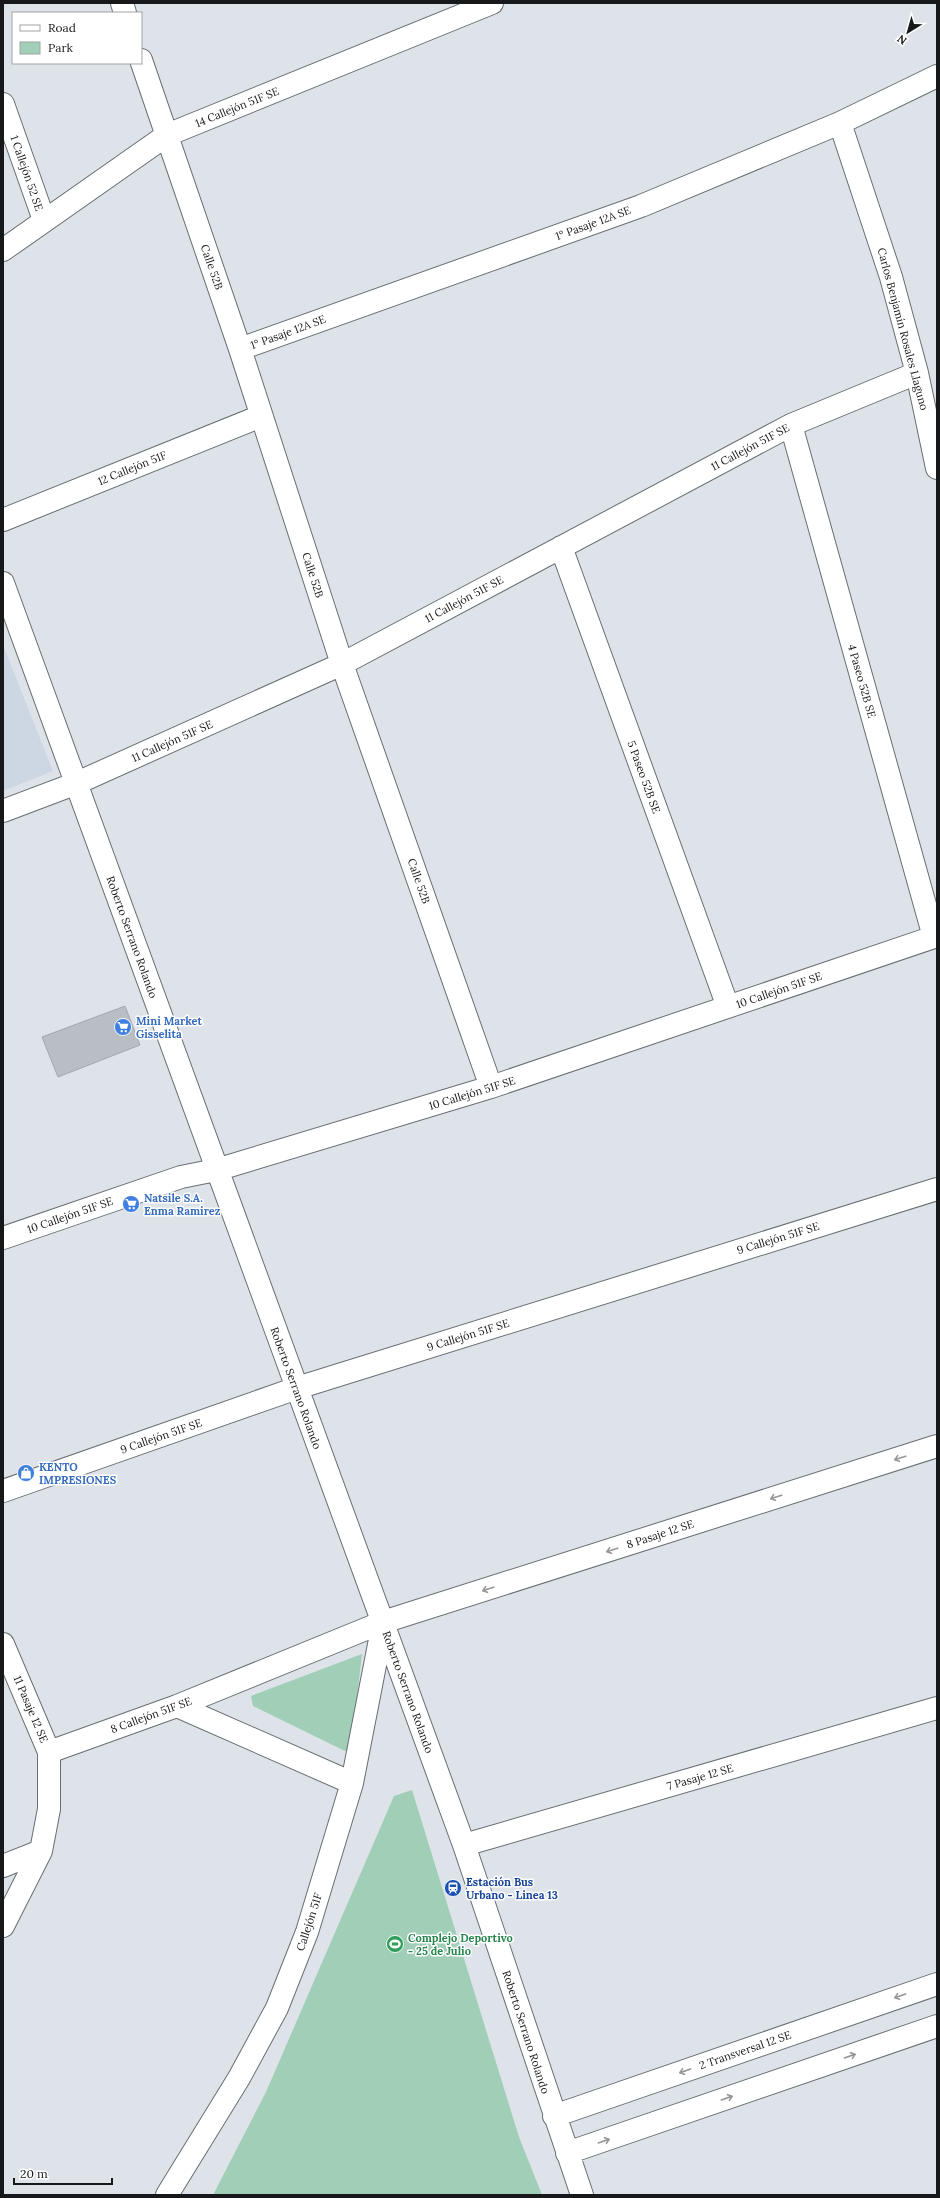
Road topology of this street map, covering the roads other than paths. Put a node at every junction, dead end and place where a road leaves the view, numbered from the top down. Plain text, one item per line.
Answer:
1 (492, 3) edge
2 (142, 63) edge
3 (937, 76) edge
4 (3, 104) edge
5 (840, 123) junction
6 (167, 135) junction
7 (44, 220) junction
8 (3, 250) edge
9 (240, 349) junction
10 (917, 373) junction
11 (261, 416) junction
12 (791, 425) junction
13 (937, 468) edge
14 (3, 520) edge
15 (561, 548) junction
16 (3, 583) edge
17 (342, 664) junction
18 (77, 783) junction
19 (3, 811) edge
20 (936, 937) edge
21 (728, 1007) junction
22 (491, 1087) junction
23 (216, 1170) junction
24 (937, 1188) edge
25 (3, 1238) edge
26 (296, 1388) junction
27 (937, 1446) edge
28 (3, 1491) edge
29 (383, 1622) junction
30 (3, 1644) edge
31 (178, 1706) junction
32 (937, 1708) edge
33 (49, 1752) junction
34 (352, 1783) junction
35 (464, 1845) junction
36 (41, 1851) junction
37 (3, 1866) edge
38 (3, 1926) edge
39 (937, 1984) edge
40 (937, 2026) edge
41 (554, 2116) junction
42 (567, 2153) junction
43 (167, 2195) edge
44 (582, 2195) edge

1 - 6 street, 14 Callejón 51F SE
2 - 6 street, Calle 52B
3 - 5 street, 1° Pasaje 12A SE
4 - 7 street, 1 Callejón 52 SE
5 - 9 street, 1° Pasaje 12A SE
5 - 10 street, Carlos Benjamín Rosales Llaguno
6 - 7 street, 14 Callejón 51F SE
6 - 9 street, Calle 52B
7 - 8 street, 14 Callejón 51F SE
9 - 11 street, Calle 52B
10 - 12 street, 11 Callejón 51F SE
10 - 13 street, Carlos Benjamín Rosales Llaguno
11 - 14 street, 12 Callejón 51F
11 - 17 street, Calle 52B
12 - 15 street, 11 Callejón 51F SE
12 - 20 street, 4 Paseo 52B SE
15 - 17 street, 11 Callejón 51F SE
15 - 21 street, 5 Paseo 52B SE
16 - 18 street, Roberto Serrano Rolando
17 - 18 street, 11 Callejón 51F SE
17 - 22 street, Calle 52B
18 - 19 street, 11 Callejón 51F SE
18 - 23 street, Roberto Serrano Rolando
20 - 21 street, 10 Callejón 51F SE
21 - 22 street, 10 Callejón 51F SE
22 - 23 street, 10 Callejón 51F SE
23 - 25 street, 10 Callejón 51F SE
23 - 26 street, Roberto Serrano Rolando
24 - 26 street, 9 Callejón 51F SE
26 - 28 street, 9 Callejón 51F SE
26 - 29 street, Roberto Serrano Rolando
27 -> 29 street, 8 Pasaje 12 SE
29 - 31 street, 8 Callejón 51F SE
29 - 34 street, Callejón 51F
29 - 35 street, Roberto Serrano Rolando
30 - 33 street, 11 Pasaje 12 SE
31 - 33 street, 8 Callejón 51F SE
31 - 34 street
32 - 35 street, 7 Pasaje 12 SE
33 - 36 street
34 - 43 street, Callejón 51F
35 - 41 street, Roberto Serrano Rolando
36 - 37 street
36 - 38 street
39 -> 41 street, 2 Transversal 12 SE
42 -> 40 street
41 - 42 street, Roberto Serrano Rolando
42 - 44 street, Roberto Serrano Rolando

